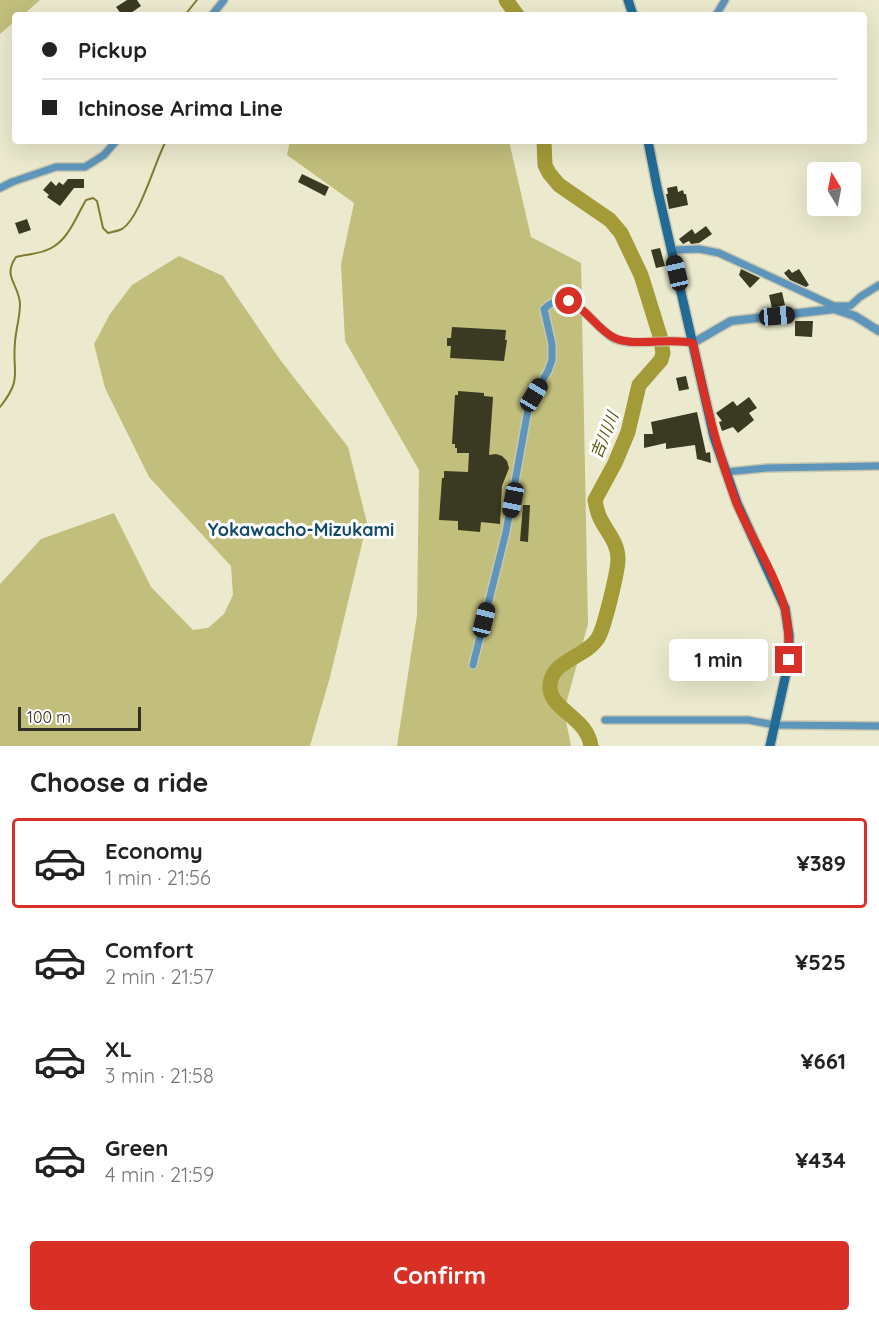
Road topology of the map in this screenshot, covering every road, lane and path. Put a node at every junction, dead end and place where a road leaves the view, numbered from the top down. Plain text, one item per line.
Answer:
1 (224, 0) edge
2 (214, 12) edge
3 (113, 144) edge
4 (649, 144) edge
5 (0, 188) edge
6 (672, 250) junction
7 (879, 285) edge
8 (834, 308) junction
9 (879, 331) edge
10 (688, 342) junction
11 (879, 466) edge
12 (726, 472) junction
13 (473, 665) dead end
14 (605, 720) dead end
15 (775, 725) junction
16 (879, 726) edge
17 (770, 746) edge

1 - 2 street
3 - 5 street
4 - 6 main road
6 - 8 street
6 - 10 main road
7 - 8 street
8 - 9 street
8 - 10 street
10 - 12 main road
10 - 13 street
11 - 12 street
12 - 15 main road
14 - 15 street
15 - 16 street
15 - 17 main road

